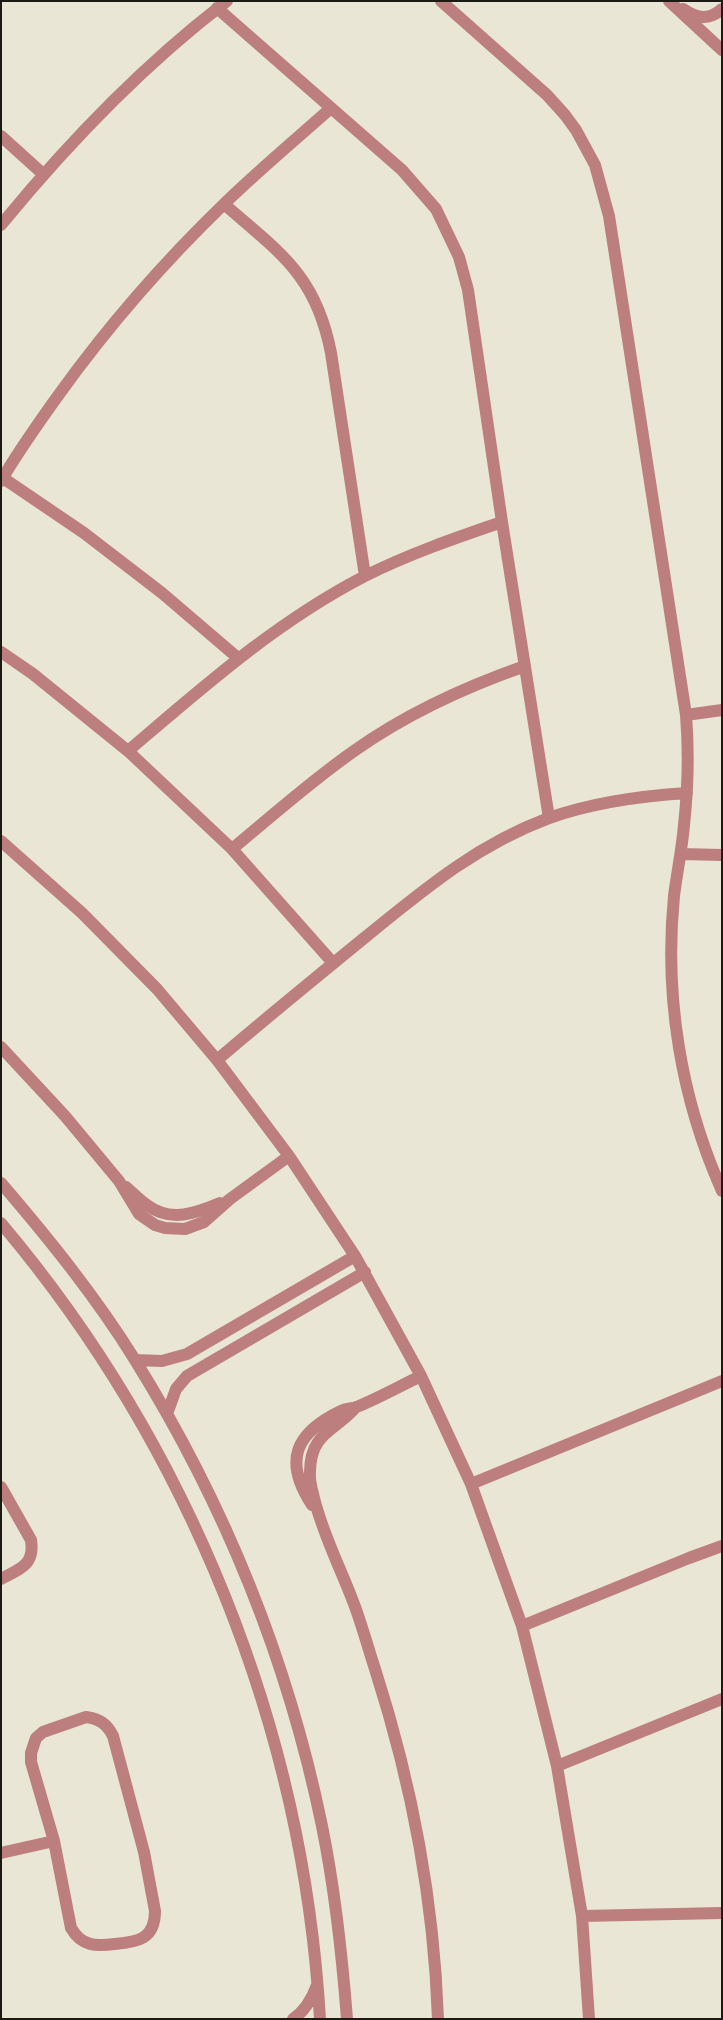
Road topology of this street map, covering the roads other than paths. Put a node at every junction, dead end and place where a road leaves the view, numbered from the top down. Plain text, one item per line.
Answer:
1 (441, 1) edge
2 (670, 1) edge
3 (222, 5) edge
4 (722, 9) edge
5 (722, 50) edge
6 (331, 108) junction
7 (1, 136) edge
8 (43, 174) junction
9 (224, 204) junction
10 (1, 225) edge
11 (2, 479) edge
12 (502, 522) junction
13 (365, 576) junction
14 (1, 652) edge
15 (238, 658) junction
16 (525, 666) junction
17 (722, 710) edge
18 (686, 715) junction
19 (128, 751) junction
20 (687, 792) junction
21 (549, 818) junction
22 (1, 841) edge
23 (232, 849) junction
24 (681, 854) junction
25 (722, 855) edge
26 (333, 963) junction
27 (1, 1047) edge
28 (217, 1060) junction
29 (289, 1156) junction
30 (1, 1183) edge
31 (722, 1191) edge
32 (1, 1223) edge
33 (355, 1256) junction
34 (365, 1272) junction
35 (248, 1318) junction
36 (257, 1334) junction
37 (135, 1360) junction
38 (421, 1376) junction
39 (722, 1382) edge
40 (167, 1414) junction
41 (471, 1484) junction
42 (1, 1487) edge
43 (722, 1546) edge
44 (1, 1578) edge
45 (522, 1626) junction
46 (722, 1698) edge
47 (557, 1766) junction
48 (54, 1841) junction
49 (1, 1853) edge
50 (722, 1913) edge
51 (582, 1916) junction
52 (318, 1983) junction
53 (292, 2019) edge
54 (320, 2019) edge
55 (347, 2019) edge
56 (438, 2019) edge
57 (589, 2019) edge

1 - 18 street
2 - 4 street
2 - 5 street
3 - 6 street
3 - 8 street
6 - 9 street
6 - 12 street
7 - 8 street
8 - 10 street
9 - 11 street
9 - 13 street
11 - 15 street
12 - 13 street
12 - 16 street
13 - 15 street
14 - 19 street
15 - 19 street
16 - 21 street
16 - 23 street
17 - 18 street
18 - 20 street
19 - 23 street
20 - 21 street
20 - 24 street
21 - 26 street
22 - 28 street
23 - 26 street
24 - 25 street
24 - 31 street
26 - 28 street
27 - 29 street
28 - 29 street
29 - 33 street
30 - 37 street
32 - 52 street
33 - 34 street
33 - 35 street
34 - 36 street
34 - 38 street
35 - 36 street
35 - 37 street
36 - 40 street
37 - 40 street
38 - 41 street
38 - 56 street
39 - 41 street
40 - 55 street
41 - 45 street
42 - 44 street
43 - 45 street
45 - 47 street
46 - 47 street
47 - 51 street
48 - 48 street
48 - 49 street
50 - 51 street
51 - 57 street
52 - 53 street
52 - 54 street

